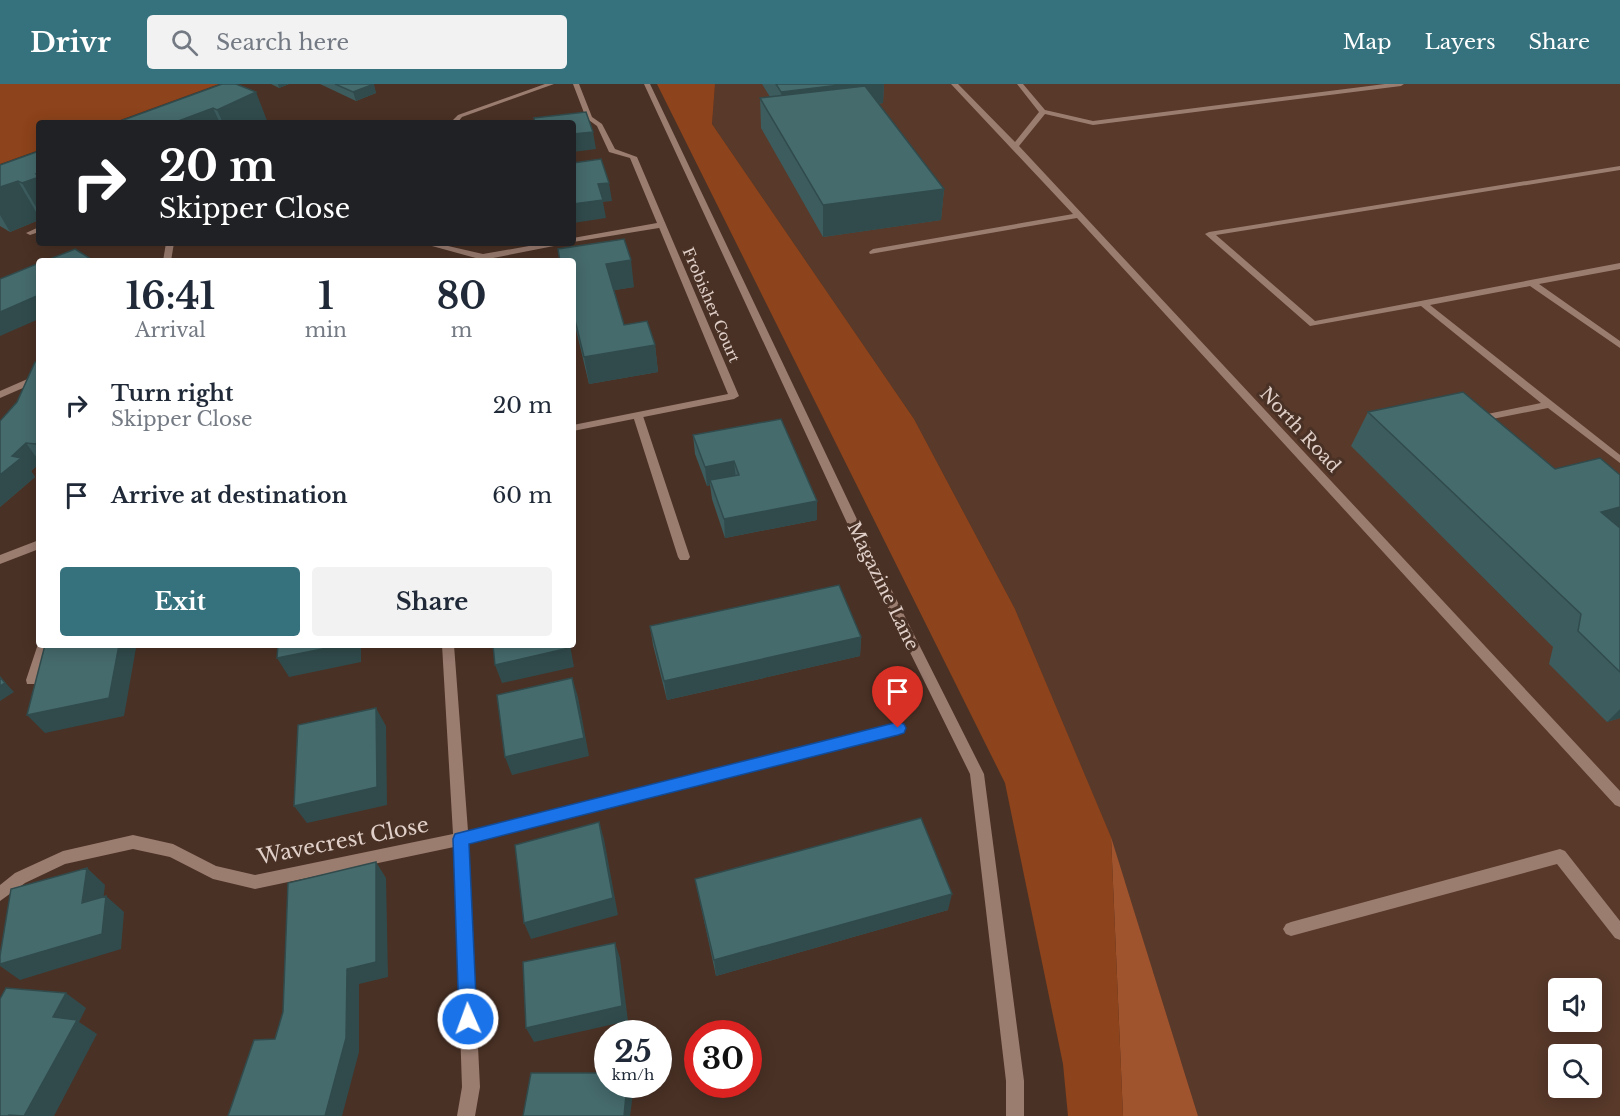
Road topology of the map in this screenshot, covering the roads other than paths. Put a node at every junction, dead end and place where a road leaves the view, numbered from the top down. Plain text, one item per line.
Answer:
1 (551, 84) edge
2 (576, 84) edge
3 (647, 84) edge
4 (954, 84) edge
5 (1020, 84) edge
6 (1401, 84) edge
7 (1043, 112) junction
8 (456, 120) edge
9 (1015, 146) junction
10 (1617, 171) edge
11 (1079, 215) junction
12 (662, 225) junction
13 (576, 239) edge
14 (438, 246) edge
15 (541, 246) edge
16 (873, 252) dead end
17 (1619, 267) edge
18 (1532, 283) junction
19 (1422, 303) junction
20 (1620, 345) edge
21 (36, 378) edge
22 (0, 395) edge
23 (1550, 404) junction
24 (638, 416) junction
25 (1465, 421) edge
26 (576, 427) edge
27 (1617, 463) edge
28 (36, 545) edge
29 (684, 557) dead end
30 (0, 560) edge
31 (42, 648) edge
32 (448, 648) edge
33 (32, 680) dead end
34 (898, 728) dead end
35 (1620, 801) edge
36 (461, 839) junction
37 (0, 894) edge
38 (1291, 929) dead end
39 (1620, 933) edge
40 (466, 1116) edge
41 (1015, 1116) edge

1 - 8 street
2 - 12 street, Frobisher Court
3 - 41 street, Magazine Lane
4 - 9 street, North Road
5 - 7 street
6 - 7 street
7 - 9 street
9 - 11 street, North Road
10 - 19 street
11 - 16 street
11 - 35 street, North Road
12 - 13 street
12 - 24 street, Frobisher Court
14 - 15 street
17 - 18 street
18 - 19 street
18 - 20 street
19 - 23 street
21 - 22 street
23 - 25 street
23 - 27 street
24 - 26 street
24 - 29 street
28 - 30 street
31 - 33 street
32 - 36 street
34 - 36 street, Wavecrest Close
36 - 37 street, Wavecrest Close
36 - 40 street
38 - 39 street

